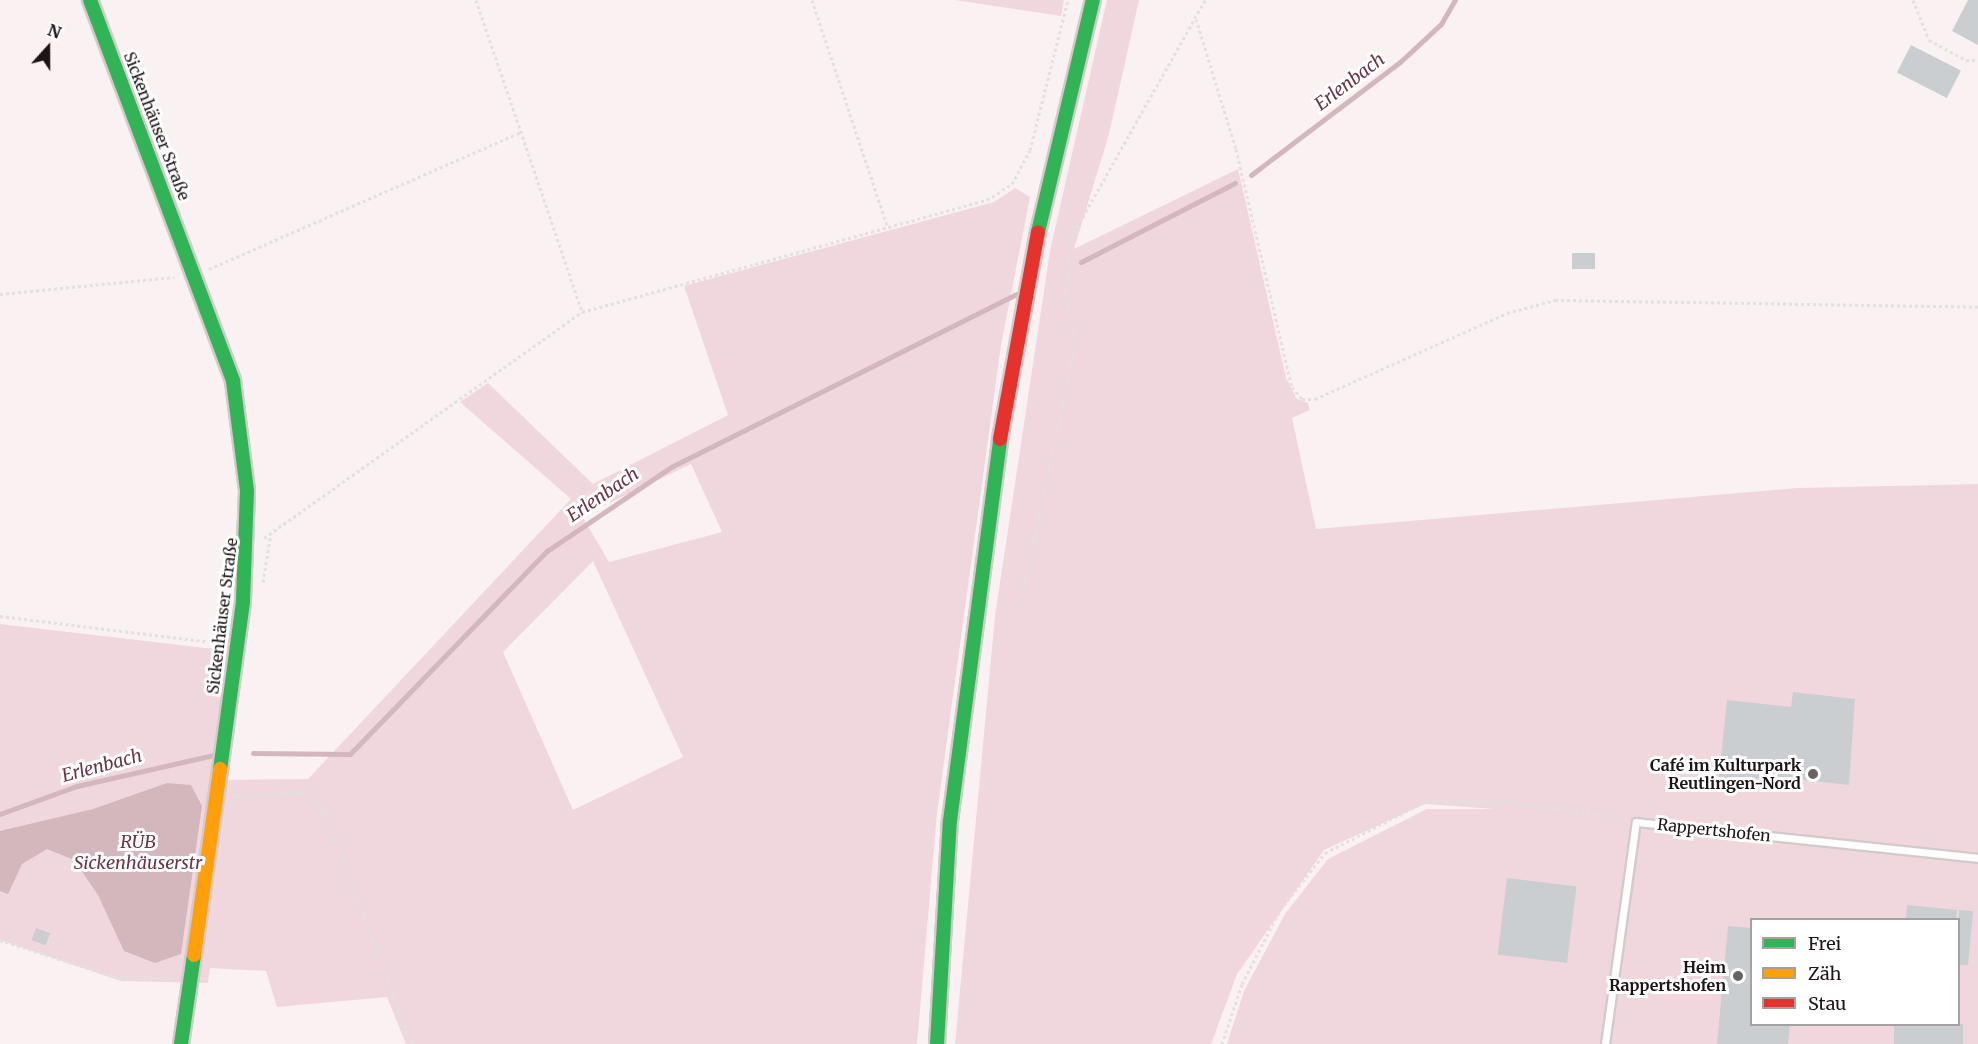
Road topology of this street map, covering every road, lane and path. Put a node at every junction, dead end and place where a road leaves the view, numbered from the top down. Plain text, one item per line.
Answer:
1 (90, 0) edge
2 (476, 0) edge
3 (812, 0) edge
4 (1068, 0) edge
5 (1093, 0) edge
6 (1205, 0) edge
7 (1913, 0) edge
8 (1196, 19) junction
9 (1978, 60) edge
10 (520, 132) junction
11 (887, 227) junction
12 (196, 274) junction
13 (0, 294) edge
14 (1978, 307) edge
15 (582, 312) junction
16 (247, 550) junction
17 (1022, 602) dead end
18 (0, 616) edge
19 (237, 645) junction
20 (216, 796) junction
21 (1636, 822) junction
22 (1978, 858) edge
23 (0, 940) edge
24 (190, 976) junction
25 (181, 1044) edge
26 (412, 1044) edge
27 (937, 1044) edge
28 (1222, 1044) edge
29 (1605, 1044) edge

1 - 12 street, Sickenhäuser Straße
2 - 10 path
3 - 11 path
4 - 11 path
5 - 27 street
6 - 8 path
7 - 9 path
8 - 14 path
8 - 17 path
10 - 12 path
10 - 15 path
11 - 15 path
12 - 13 path
12 - 16 street, Sickenhäuser Straße
15 - 16 path
16 - 19 street, Sickenhäuser Straße
18 - 19 path
19 - 20 street, Sickenhäuser Straße
20 - 24 street, Sickenhäuser Straße
20 - 26 path
21 - 22 lane, Rappertshofen
21 - 28 path
21 - 29 lane, Rappertshofen
23 - 24 path
24 - 25 street, Sickenhäuser Straße

